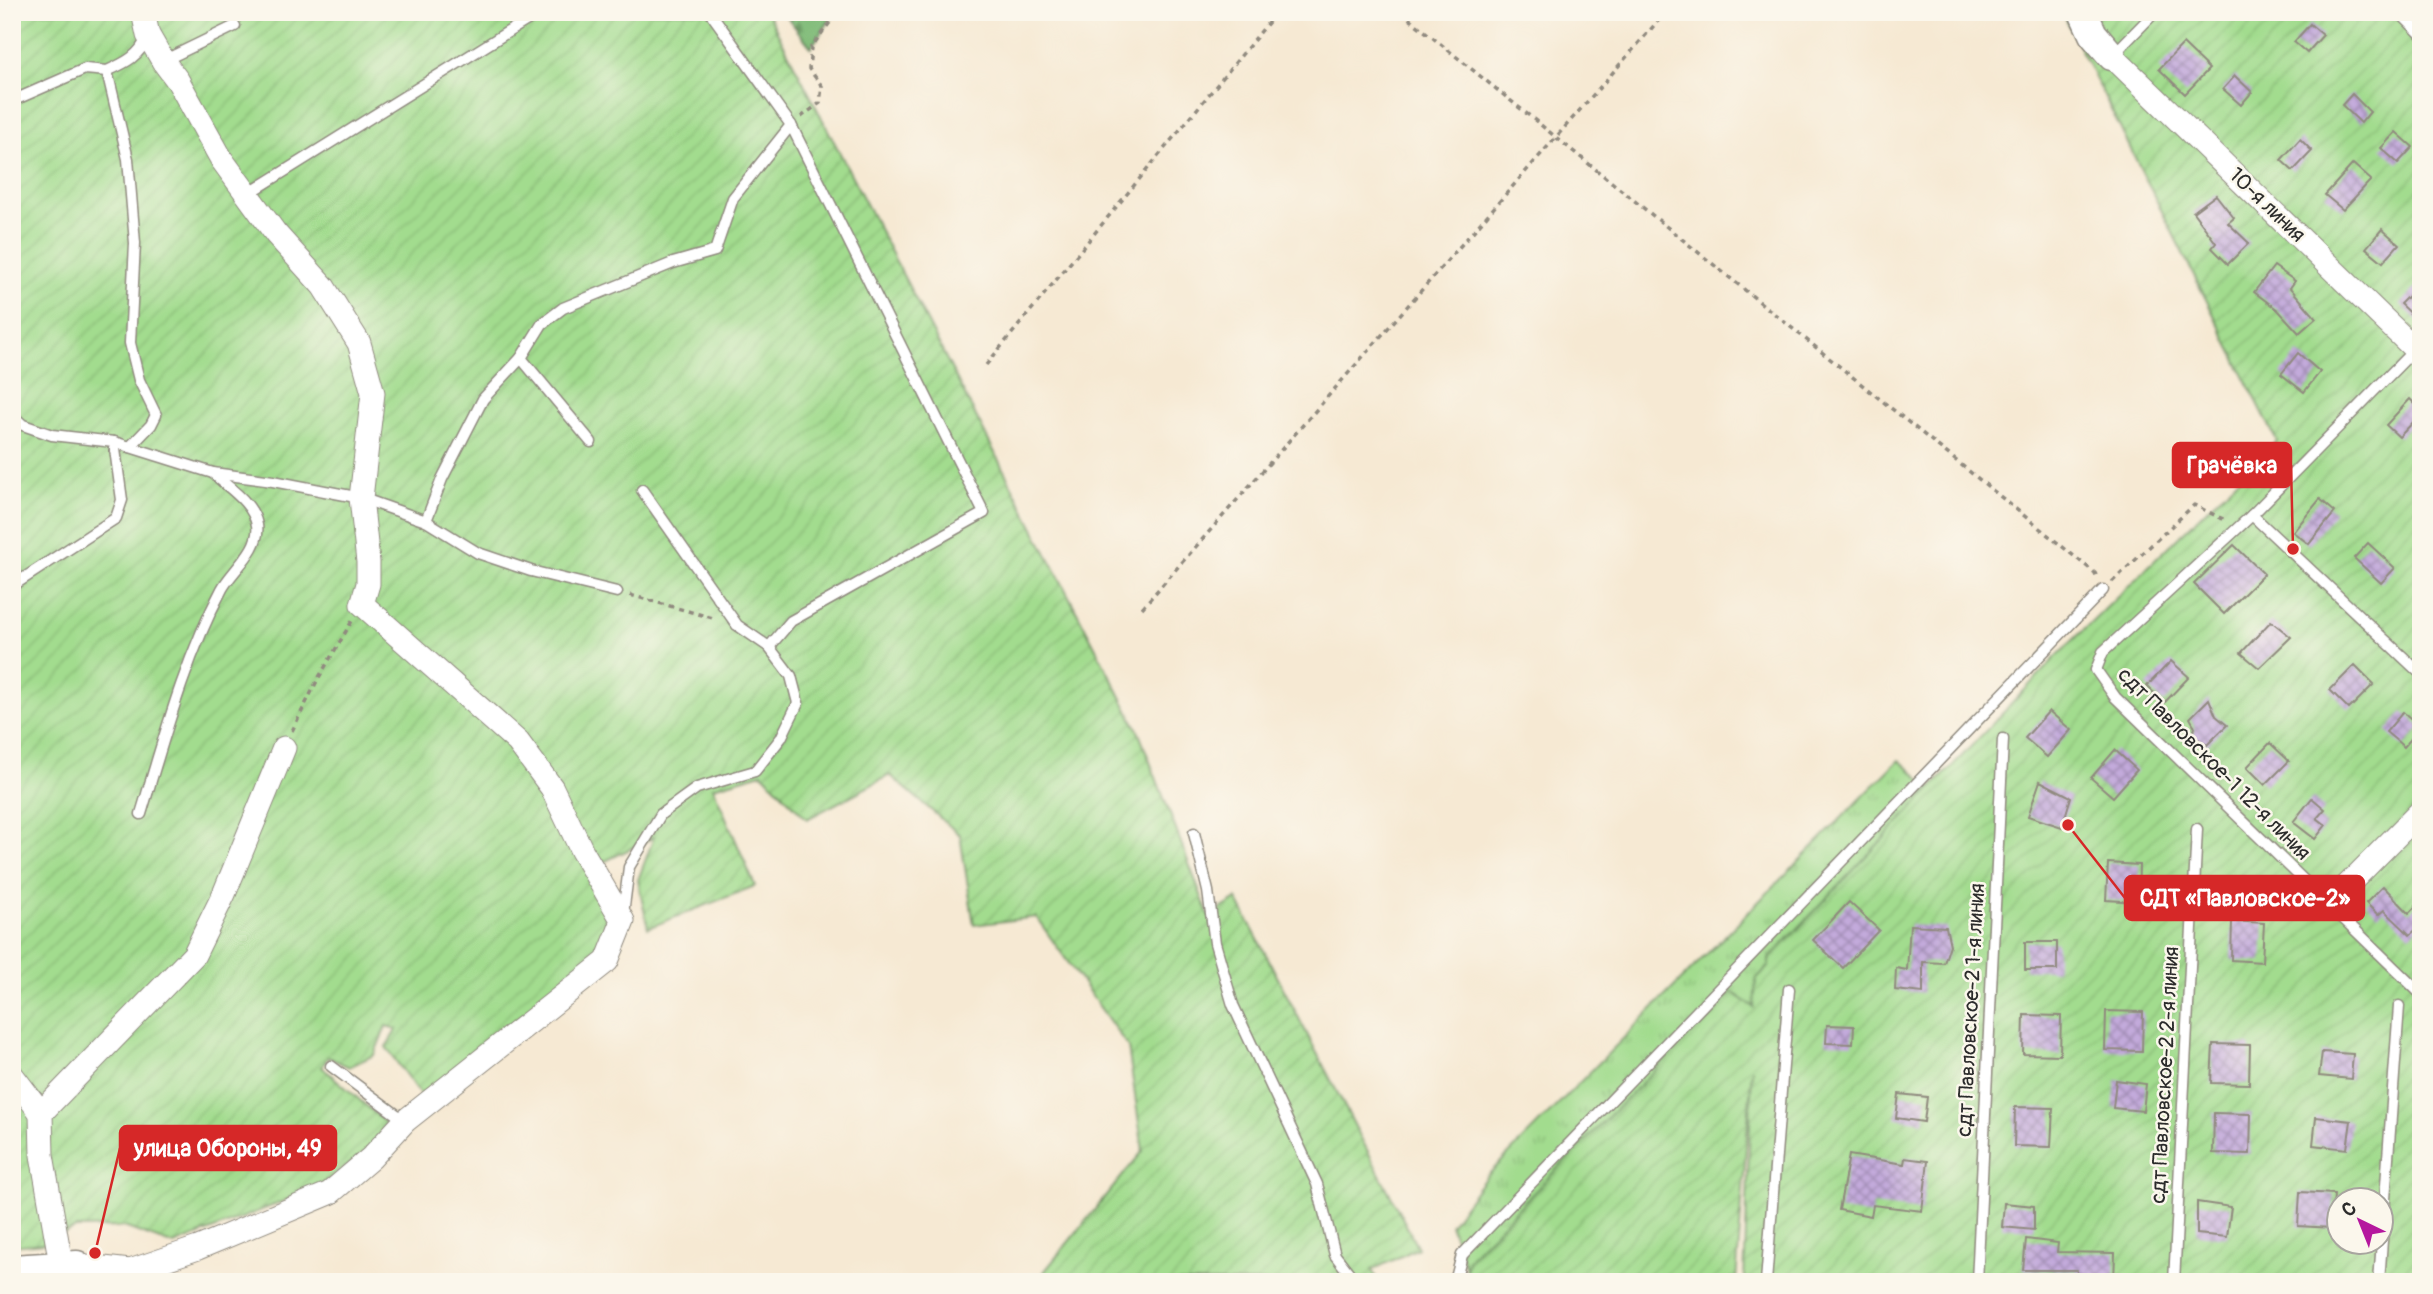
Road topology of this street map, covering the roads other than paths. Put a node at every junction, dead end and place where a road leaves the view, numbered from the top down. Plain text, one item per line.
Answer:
1 (540, 12) edge
2 (710, 12) edge
3 (2083, 12) edge
4 (2155, 12) edge
5 (2399, 12) edge
6 (146, 23) edge
7 (234, 26) dead end
8 (2421, 34) edge
9 (2112, 56) junction
10 (163, 61) junction
11 (107, 71) junction
12 (12, 101) edge
13 (790, 125) junction
14 (248, 194) junction
15 (2418, 352) edge
16 (521, 358) junction
17 (12, 415) edge
18 (114, 442) junction
19 (591, 442) dead end
20 (130, 447) junction
21 (213, 473) junction
22 (642, 490) dead end
23 (361, 498) junction
24 (2252, 515) junction
25 (426, 521) junction
26 (12, 586) edge
27 (2103, 590) road end
28 (617, 593) road end
29 (769, 647) junction
30 (2421, 674) edge
31 (2003, 739) dead end
32 (284, 748) road end
33 (2421, 811) edge
34 (141, 814) dead end
35 (2197, 829) dead end
36 (1194, 833) dead end
37 (2328, 905) junction
38 (623, 921) junction
39 (1789, 989) dead end
40 (2421, 994) edge
41 (2399, 1006) dead end
42 (331, 1066) dead end
43 (12, 1075) edge
44 (41, 1113) junction
45 (405, 1121) junction
46 (12, 1269) edge
47 (78, 1270) edge
48 (139, 1276) edge
49 (1356, 1282) edge
50 (1455, 1282) edge
51 (1766, 1282) edge
52 (1977, 1282) edge
53 (2174, 1282) edge
54 (2379, 1282) edge

1 - 14 lane
2 - 13 lane
3 - 9 street
4 - 9 lane
5 - 8 lane
6 - 10 street
6 - 11 lane
7 - 10 lane
9 - 15 street, 10-я линия
10 - 14 street
11 - 12 lane
11 - 20 lane
13 - 16 lane
13 - 29 lane
14 - 23 street
15 - 24 lane, сдт Павловское-1 12-я линия
16 - 19 lane
16 - 25 lane
17 - 18 lane
18 - 20 lane
18 - 26 lane
20 - 21 lane
21 - 23 lane
21 - 34 lane
22 - 29 lane
23 - 25 lane
23 - 38 street
24 - 30 lane
24 - 37 lane, сдт Павловское-1 12-я линия
25 - 28 lane
27 - 50 lane
29 - 38 lane
31 - 52 lane, сдт Павловское-2 1-я линия
32 - 44 street
33 - 37 street
35 - 53 lane, сдт Павловское-2 2-я линия
36 - 49 lane
37 - 40 lane, сдт Павловское-1 12-я линия
38 - 45 street
39 - 51 lane
41 - 54 lane
42 - 45 lane
43 - 44 street
44 - 47 street
45 - 48 street
46 - 47 street
47 - 48 street

